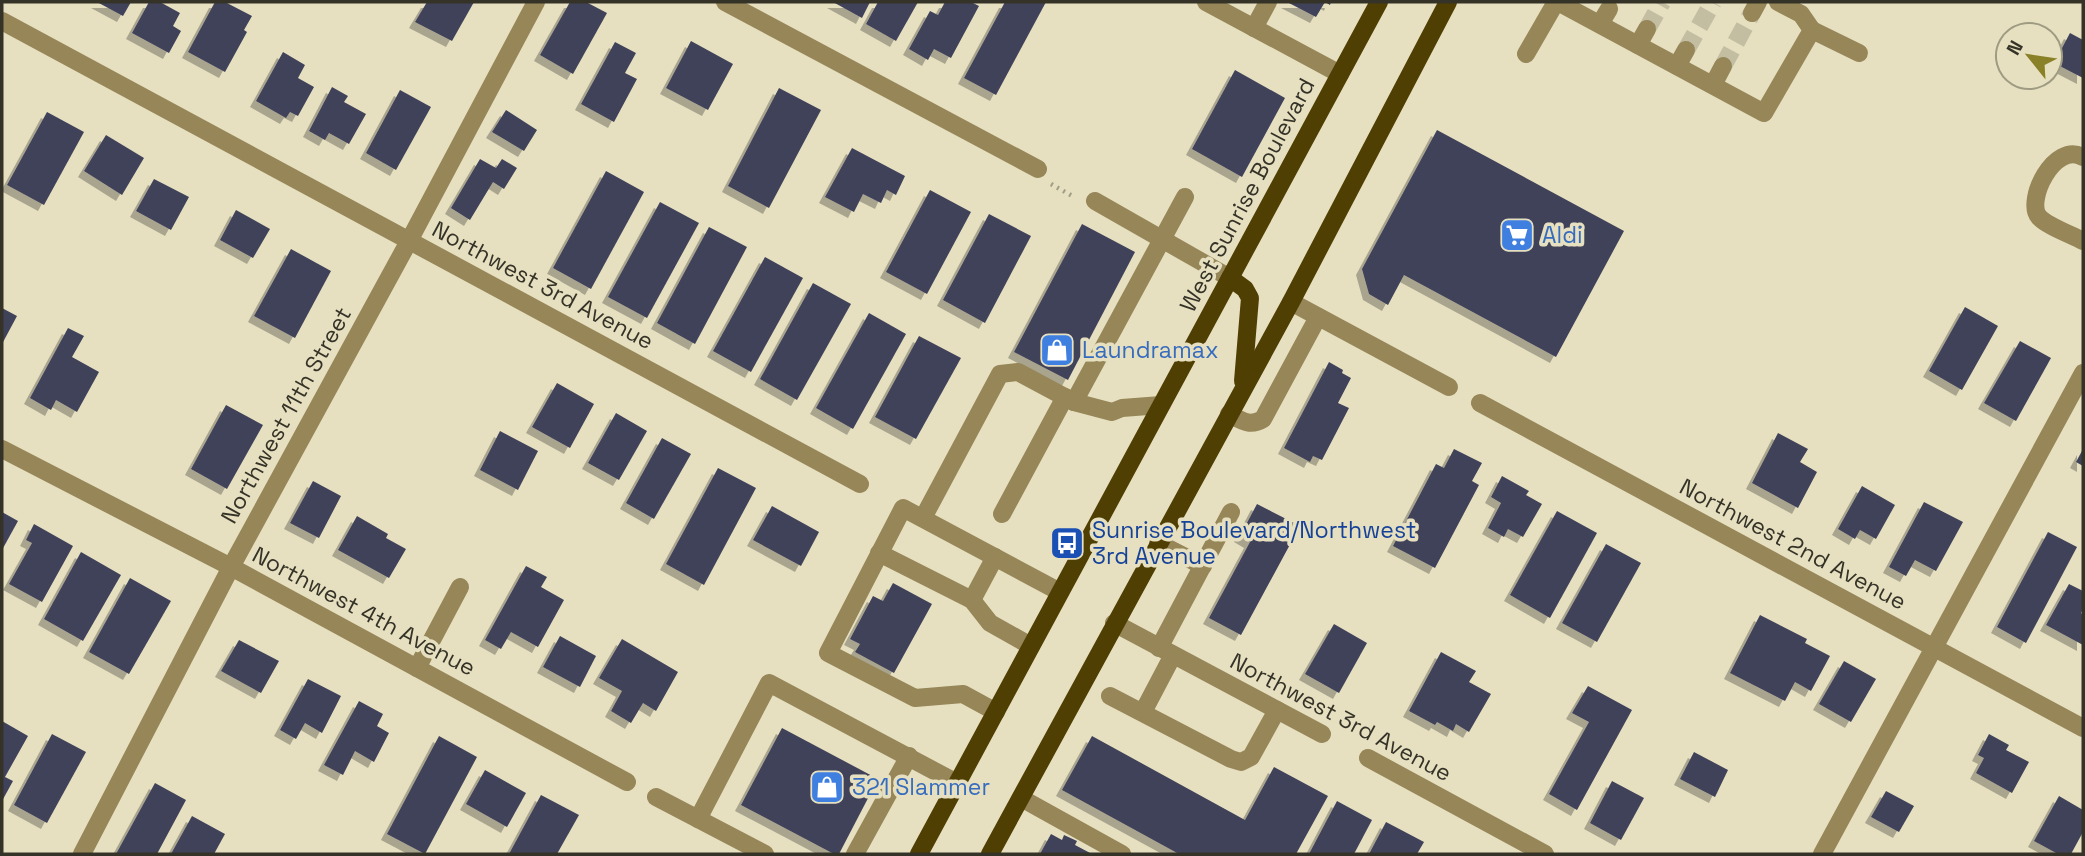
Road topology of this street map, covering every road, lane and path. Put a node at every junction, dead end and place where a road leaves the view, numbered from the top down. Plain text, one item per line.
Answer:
1 (536, 2) edge
2 (725, 2) edge
3 (1206, 2) edge
4 (1268, 2) edge
5 (1379, 2) edge
6 (1448, 2) edge
7 (1557, 2) edge
8 (1778, 2) edge
9 (2, 21) edge
10 (1254, 29) junction
11 (1812, 30) junction
12 (1686, 50) tunnel mouth
13 (1859, 53) dead end
14 (1526, 54) dead end
15 (1677, 66) junction
16 (1723, 66) tunnel mouth
17 (1340, 74) junction
18 (1713, 85) junction
19 (2083, 157) edge
20 (1038, 169) joint
21 (1185, 197) dead end
22 (1095, 201) joint
23 (409, 241) junction
24 (1162, 241) junction
25 (2083, 241) edge
26 (1230, 278) junction
27 (1291, 302) junction
28 (1318, 317) junction
29 (2083, 373) edge
30 (1450, 387) dead end
31 (1241, 391) junction
32 (1070, 400) junction
33 (1480, 403) dead end
34 (1161, 405) junction
35 (1229, 414) junction
36 (2, 449) edge
37 (860, 484) dead end
38 (1231, 512) dead end
39 (1002, 514) dead end
40 (923, 518) junction
41 (1158, 542) junction
42 (879, 553) junction
43 (995, 557) junction
44 (1203, 566) junction
45 (231, 567) junction
46 (460, 587) dead end
47 (1060, 593) junction
48 (972, 600) junction
49 (1114, 624) junction
50 (1031, 646) junction
51 (1934, 647) junction
52 (1166, 652) junction
53 (417, 668) junction
54 (1110, 696) dead end
55 (1277, 710) junction
56 (996, 712) junction
57 (1143, 712) junction
58 (2083, 728) edge
59 (1322, 734) dead end
60 (909, 756) junction
61 (1368, 758) dead end
62 (627, 782) dead end
63 (957, 783) junction
64 (656, 797) dead end
65 (1021, 798) junction
66 (698, 819) junction
67 (82, 854) edge
68 (765, 854) edge
69 (855, 854) edge
70 (919, 854) edge
71 (990, 854) edge
72 (1122, 854) edge
73 (1545, 854) edge
74 (1822, 854) edge

1 - 23 street, Northwest 11th Street
2 - 20 street
3 - 10 street
4 - 10 street
5 - 17 main road, West Sunrise Boulevard
6 - 27 main road
7 - 14 street
7 - 15 street
8 - 11 street
9 - 23 street, Northwest 3rd Avenue
10 - 17 street
11 - 13 street
11 - 18 street
12 - 15 street
15 - 18 street
16 - 18 street
17 - 26 main road, West Sunrise Boulevard
19 - 25 street
20 - 22 path
21 - 24 street
22 - 24 street
23 - 37 street, Northwest 3rd Avenue
23 - 45 street, Northwest 11th Street
24 - 26 street
24 - 32 street
26 - 31 main road
26 - 34 main road, West Sunrise Boulevard
27 - 28 street
27 - 31 main road
28 - 30 street
28 - 35 street
29 - 51 street
31 - 35 main road
32 - 34 street
32 - 39 street
32 - 40 street
33 - 51 street, Northwest 2nd Avenue
34 - 47 main road, West Sunrise Boulevard
35 - 41 main road
36 - 45 street, Northwest 4th Avenue
38 - 44 street
40 - 42 street
40 - 43 street
41 - 44 street
41 - 49 main road
42 - 48 street
42 - 56 street
43 - 47 street
43 - 48 street
44 - 52 street
45 - 53 street, Northwest 4th Avenue
45 - 67 street, Northwest 11th Street
46 - 53 street
47 - 50 main road, West Sunrise Boulevard
48 - 50 street
49 - 52 street, Northwest 3rd Avenue
49 - 65 main road
50 - 56 main road, West Sunrise Boulevard
51 - 58 street, Northwest 2nd Avenue
51 - 74 street
52 - 55 street, Northwest 3rd Avenue
52 - 57 street
53 - 62 street, Northwest 4th Avenue
54 - 57 street
55 - 57 street
55 - 59 street, Northwest 3rd Avenue
56 - 63 main road, West Sunrise Boulevard
60 - 63 street
60 - 66 street
60 - 69 street
61 - 73 street, Northwest 3rd Avenue
63 - 70 main road, West Sunrise Boulevard
64 - 66 street
65 - 71 main road
65 - 72 street
66 - 68 street

